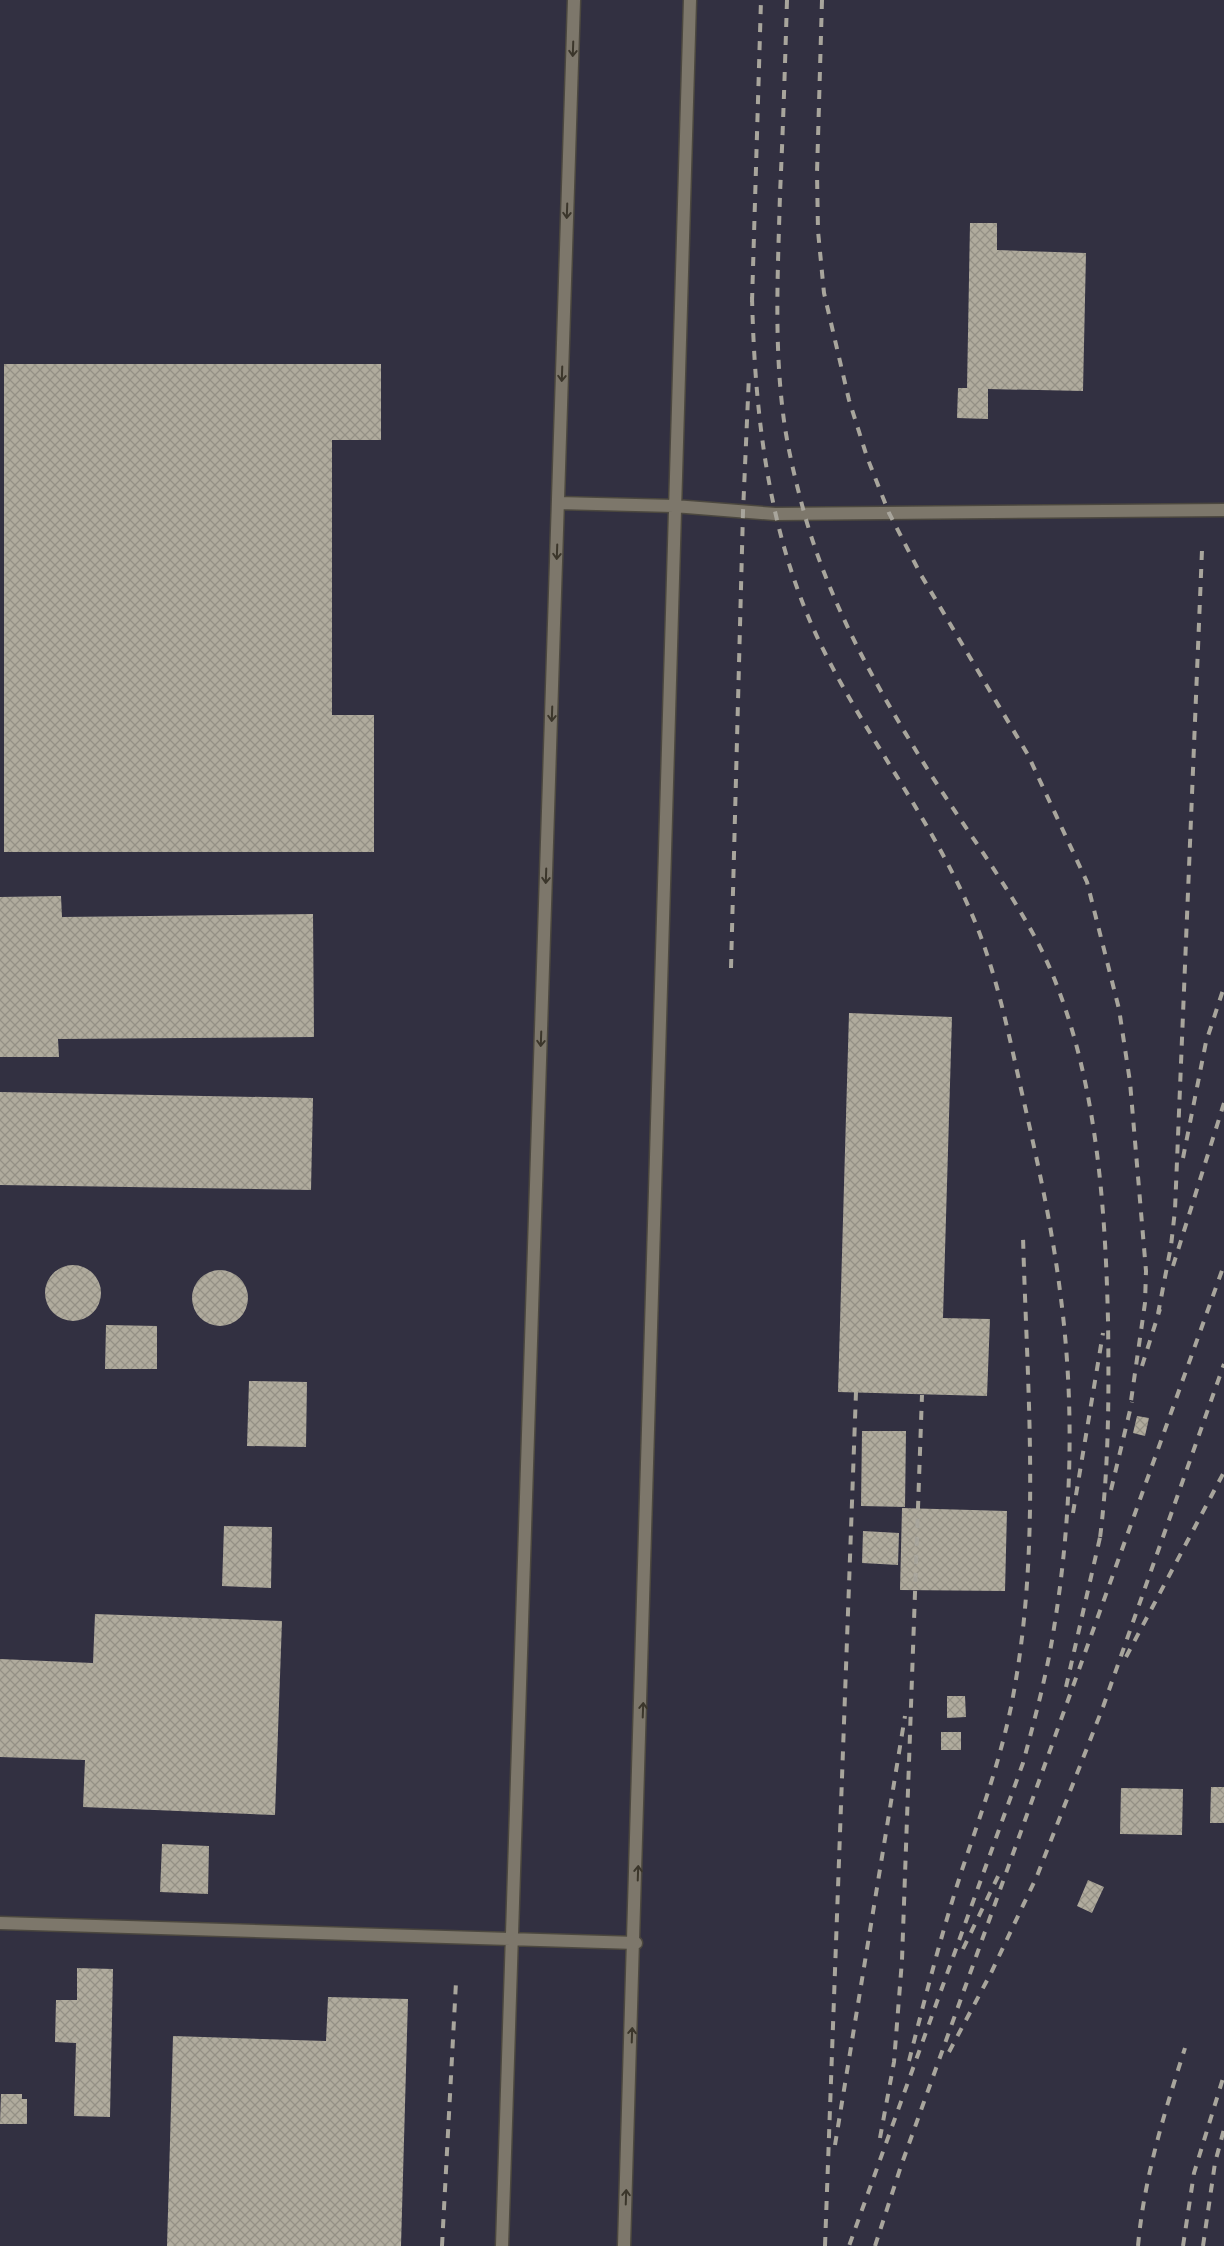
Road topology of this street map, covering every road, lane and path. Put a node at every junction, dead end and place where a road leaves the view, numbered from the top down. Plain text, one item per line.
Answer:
1 (574, 0) edge
2 (690, 0) edge
3 (558, 503) junction
4 (674, 506) junction
5 (1224, 510) edge
6 (0, 1923) edge
7 (513, 1939) junction
8 (636, 1943) junction
9 (502, 2246) edge
10 (624, 2246) edge

1 -> 3 lane
2 - 4 lane
3 - 4 lane
3 -> 7 lane
4 - 5 lane
8 -> 4 lane
6 - 7 lane
7 - 8 lane
7 - 9 lane
10 -> 8 lane

